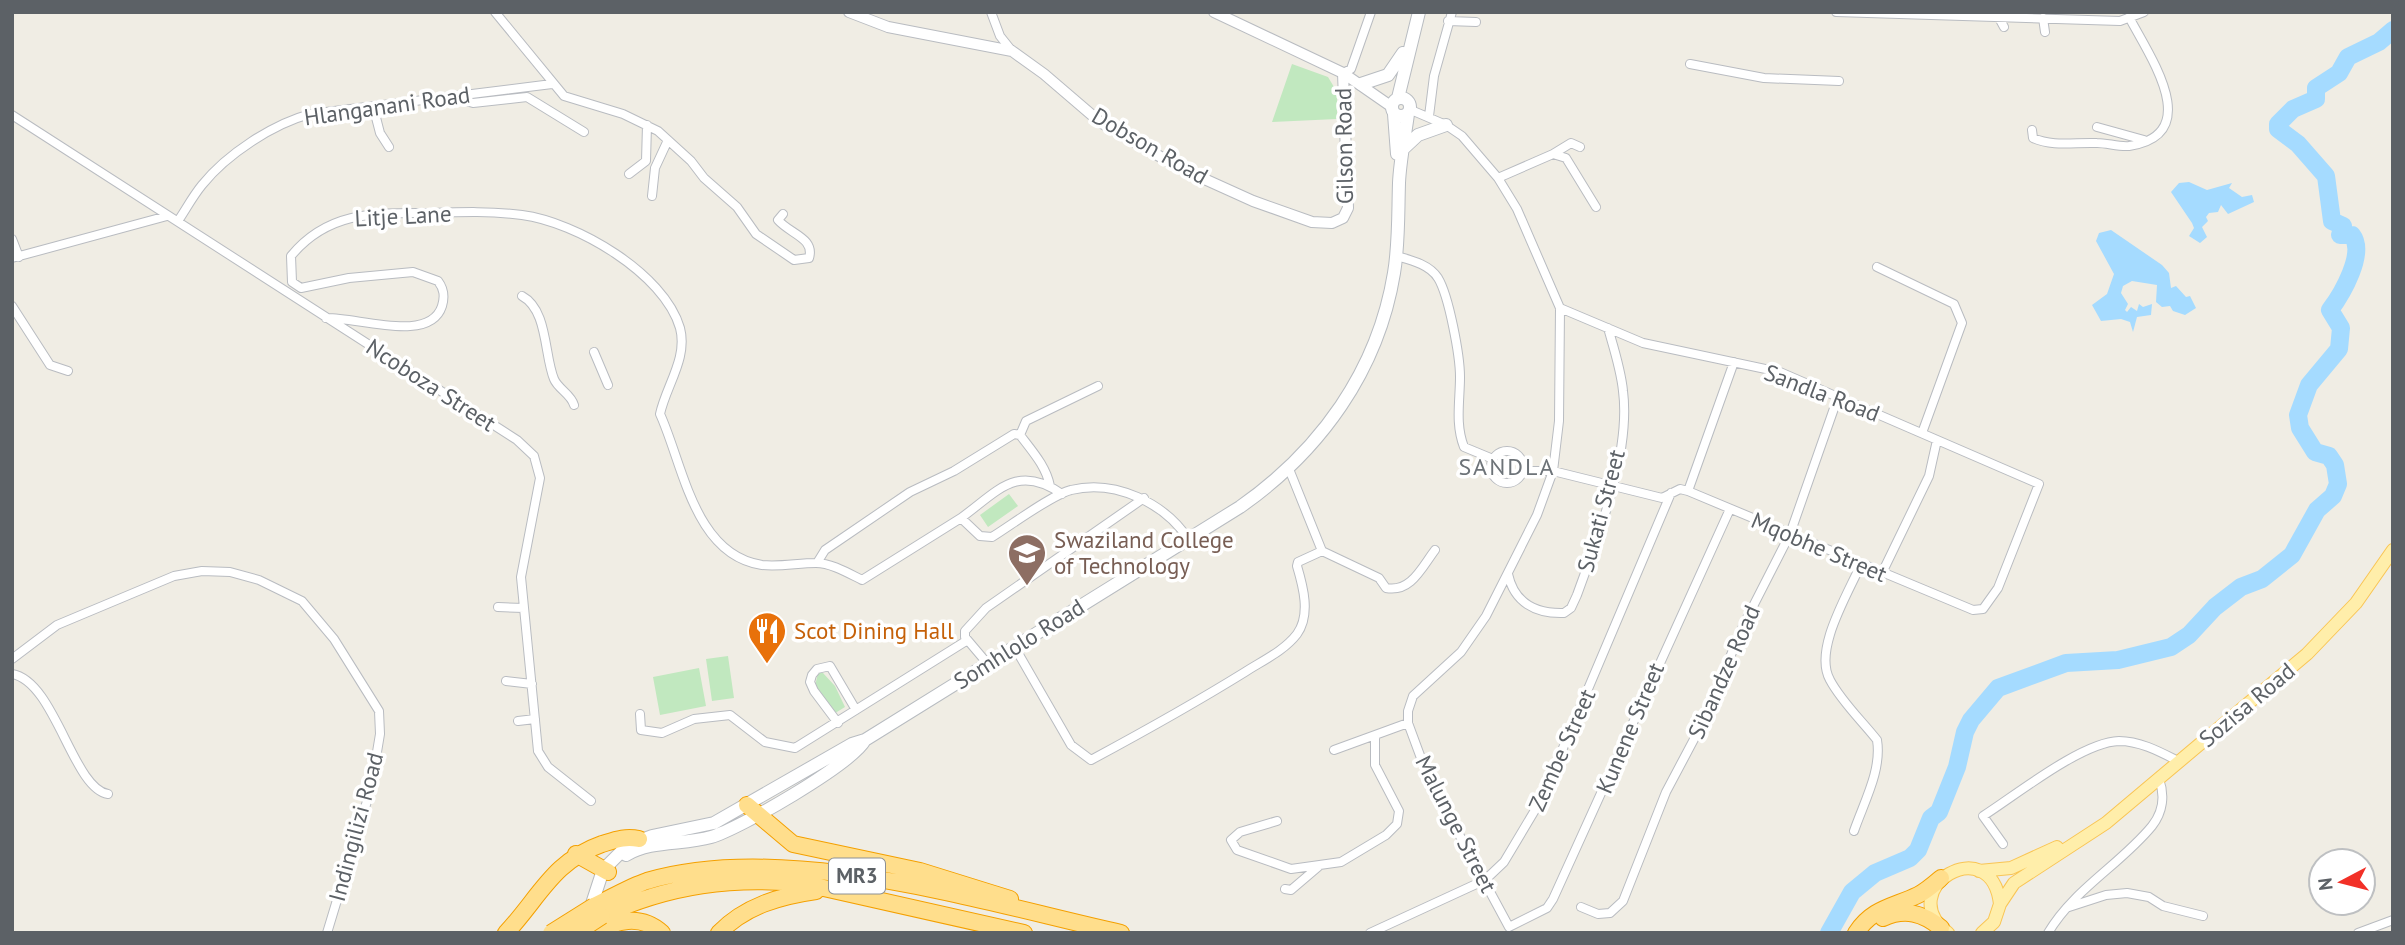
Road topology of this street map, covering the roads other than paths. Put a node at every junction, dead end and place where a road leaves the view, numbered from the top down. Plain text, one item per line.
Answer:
1 (495, 12) edge
2 (849, 12) edge
3 (991, 12) edge
4 (1214, 12) edge
5 (1371, 12) edge
6 (1419, 12) edge
7 (1836, 12) edge
8 (2144, 12) edge
9 (1843, 13) edge
10 (1877, 14) edge
11 (1977, 14) edge
12 (2044, 15) edge
13 (1998, 16) junction
14 (1450, 17) edge
15 (2129, 18) junction
16 (1476, 22) dead end
17 (2004, 27) dead end
18 (2045, 32) dead end
19 (1409, 48) junction
20 (1012, 51) junction
21 (1690, 64) dead end
22 (1343, 74) junction
23 (1839, 81) dead end
24 (552, 84) junction
25 (1365, 87) junction
26 (462, 95) junction
27 (373, 106) junction
28 (1401, 106) junction
29 (12, 115) edge
30 (1429, 116) junction
31 (647, 125) junction
32 (1446, 125) junction
33 (2096, 127) dead end
34 (2032, 130) dead end
35 (584, 132) dead end
36 (668, 140) junction
37 (2147, 141) junction
38 (390, 147) dead end
39 (1580, 147) dead end
40 (1403, 149) junction
41 (1553, 154) junction
42 (629, 174) dead end
43 (1498, 178) junction
44 (1399, 179) junction
45 (652, 196) dead end
46 (1597, 207) dead end
47 (783, 215) dead end
48 (167, 216) junction
49 (1343, 218) joint
50 (178, 221) junction
51 (12, 239) edge
52 (1396, 256) junction
53 (16, 257) edge
54 (1877, 267) dead end
55 (522, 296) dead end
56 (12, 306) edge
57 (1560, 308) junction
58 (326, 318) junction
59 (1608, 328) junction
60 (594, 352) dead end
61 (1734, 362) junction
62 (68, 372) dead end
63 (608, 385) dead end
64 (1098, 386) dead end
65 (1838, 397) junction
66 (574, 405) dead end
67 (1922, 433) junction
68 (1020, 435) junction
69 (1937, 440) junction
70 (1493, 459) junction
71 (1289, 469) junction
72 (1522, 471) junction
73 (1553, 471) junction
74 (1612, 484) junction
75 (2039, 484) joint
76 (1050, 486) junction
77 (1688, 491) junction
78 (1671, 493) junction
79 (1062, 494) junction
80 (1144, 498) junction
81 (1730, 509) junction
82 (961, 518) junction
83 (1790, 534) junction
84 (1189, 540) junction
85 (1435, 550) dead end
86 (2393, 550) edge
87 (1322, 551) junction
88 (817, 563) junction
89 (1861, 564) junction
90 (1508, 573) junction
91 (1882, 573) junction
92 (498, 607) dead end
93 (524, 608) junction
94 (965, 641) junction
95 (1014, 646) junction
96 (12, 659) edge
97 (987, 663) junction
98 (12, 674) edge
99 (506, 681) dead end
100 (532, 684) junction
101 (856, 710) junction
102 (640, 714) dead end
103 (535, 719) junction
104 (519, 721) dead end
105 (838, 723) junction
106 (1408, 723) junction
107 (1375, 737) junction
108 (1334, 750) dead end
109 (2180, 762) junction
110 (2160, 779) junction
111 (108, 794) dead end
112 (591, 802) dead end
113 (753, 810) junction
114 (1277, 821) dead end
115 (1854, 831) dead end
116 (639, 839) junction
117 (2081, 840) junction
118 (2003, 844) dead end
119 (576, 854) junction
120 (1321, 865) junction
121 (1979, 871) junction
122 (604, 874) junction
123 (1941, 878) junction
124 (1485, 880) junction
125 (1285, 888) dead end
126 (829, 890) junction
127 (2000, 904) junction
128 (1581, 907) dead end
129 (2068, 907) junction
130 (598, 911) junction
131 (2203, 916) dead end
132 (2393, 920) edge
133 (1509, 927) joint
134 (1944, 930) edge
135 (1118, 932) edge
136 (327, 933) edge
137 (506, 933) edge
138 (551, 933) edge
139 (576, 933) edge
140 (582, 933) edge
141 (592, 933) edge
142 (662, 933) edge
143 (719, 933) edge
144 (1024, 933) edge
145 (1370, 933) edge
146 (1856, 933) edge
147 (1867, 933) edge
148 (1982, 933) edge
149 (2048, 933) edge
150 (2358, 933) edge

1 - 24 street
2 - 20 street, Dobson Road
3 - 20 street
4 - 22 street
5 - 22 street
6 - 19 main road, Somhlolo Road
7 - 9 street
8 - 15 street
9 - 10 street
10 - 11 street
11 - 13 street
12 - 13 street
12 - 15 street
12 - 18 street
13 - 17 street
14 - 16 street
14 - 30 street
15 - 37 street
19 - 25 main road
19 - 28 main road, Somhlolo Road
20 - 49 street, Dobson Road
21 - 23 street
22 - 25 street
22 - 49 street, Gilson Road
24 - 26 street, Hlanganani Road
24 - 31 street
25 - 28 street
26 - 27 street, Hlanganani Road
26 - 35 street
27 - 38 street
27 - 50 street, Hlanganani Road
28 - 30 street
28 - 40 main road, Somhlolo Road
28 - 44 main road, Somhlolo Road
29 - 48 street, Ncoboza Street
30 - 32 street
31 - 36 street
31 - 42 street
32 - 40 main road
32 - 43 street
33 - 37 street
34 - 37 street
36 - 45 street
36 - 47 street
39 - 41 street
40 - 44 main road, Somhlolo Road
41 - 43 street
41 - 46 street
43 - 57 street
44 - 52 main road, Somhlolo Road
48 - 50 street, Ncoboza Street
48 - 53 street
50 - 58 street, Ncoboza Street
51 - 53 street
52 - 70 street
52 - 71 main road, Somhlolo Road
54 - 67 street
55 - 66 street
56 - 62 street
57 - 59 street, Sandla Road
57 - 73 street
58 - 88 street, Litje Lane
58 - 93 street, Ncoboza Street
59 - 61 street, Sandla Road
59 - 74 street, Sukati Street
60 - 63 street
61 - 65 street, Sandla Road
61 - 77 street
64 - 68 street
65 - 67 street, Sandla Road
65 - 83 street, Sibandze Road
67 - 69 street, Sandla Road
68 - 76 street
68 - 88 street
69 - 75 street, Sandla Road
69 - 91 street
70 - 72 street
70 - 72 street
71 - 84 main road, Somhlolo Road
71 - 87 street
72 - 73 street, Mqobhe Street
73 - 74 street, Mqobhe Street
73 - 90 street
74 - 78 street, Mqobhe Street
74 - 90 street, Sukati Street
75 - 91 street, Mqobhe Street
76 - 79 street
76 - 82 street
77 - 78 street, Mqobhe Street
77 - 81 street, Mqobhe Street
78 - 124 street, Zembe Street
79 - 80 street
79 - 82 street
80 - 84 street
80 - 94 street
81 - 83 street, Mqobhe Street
81 - 133 street, Kunene Street
82 - 88 street
83 - 89 street, Mqobhe Street
83 - 128 street, Sibandze Road
84 - 95 main road, Somhlolo Road
85 - 87 street
86 - 109 main road, Sozisa Road
87 - 95 street
89 - 91 street, Mqobhe Street
89 - 115 street
90 - 106 street
92 - 93 street
93 - 100 street, Ncoboza Street
94 - 97 street
94 - 101 street
95 - 97 main road, Somhlolo Road
96 - 136 street, Indingilizi Road
97 - 113 main road, Somhlolo Road
98 - 111 street
99 - 100 street
100 - 103 street, Ncoboza Street
101 - 105 street
101 - 105 street
102 - 105 street
103 - 104 street
103 - 112 street, Ncoboza Street
106 - 107 street
106 - 124 street, Malunge Street
107 - 108 street
107 - 120 street
109 - 110 main road, Sozisa Road
109 - 118 street
110 - 117 main road, Sozisa Road
110 - 129 street
113 - 116 main road, Somhlolo Road
113 - 122 main road, Somhlolo Road
113 - 135 highway
114 - 120 street
116 - 119 highway
116 - 122 main road, Somhlolo Road
117 - 121 main road
117 - 127 main road
119 - 122 highway
119 - 137 highway
120 - 125 street
121 - 123 main road
121 - 127 main road
122 - 140 main road, Somhlolo Road
123 - 134 main road
123 - 146 highway
124 - 133 street, Malunge Street
124 - 145 street, Zembe Street
126 - 130 highway, MR3
126 - 143 highway
126 - 144 highway, MR3
127 - 148 main road
129 - 131 street
129 - 149 street
130 - 135 highway, MR3
130 - 138 highway, MR3, bridge
130 - 139 highway, MR3, bridge
132 - 150 street
134 - 147 highway
141 - 142 highway

